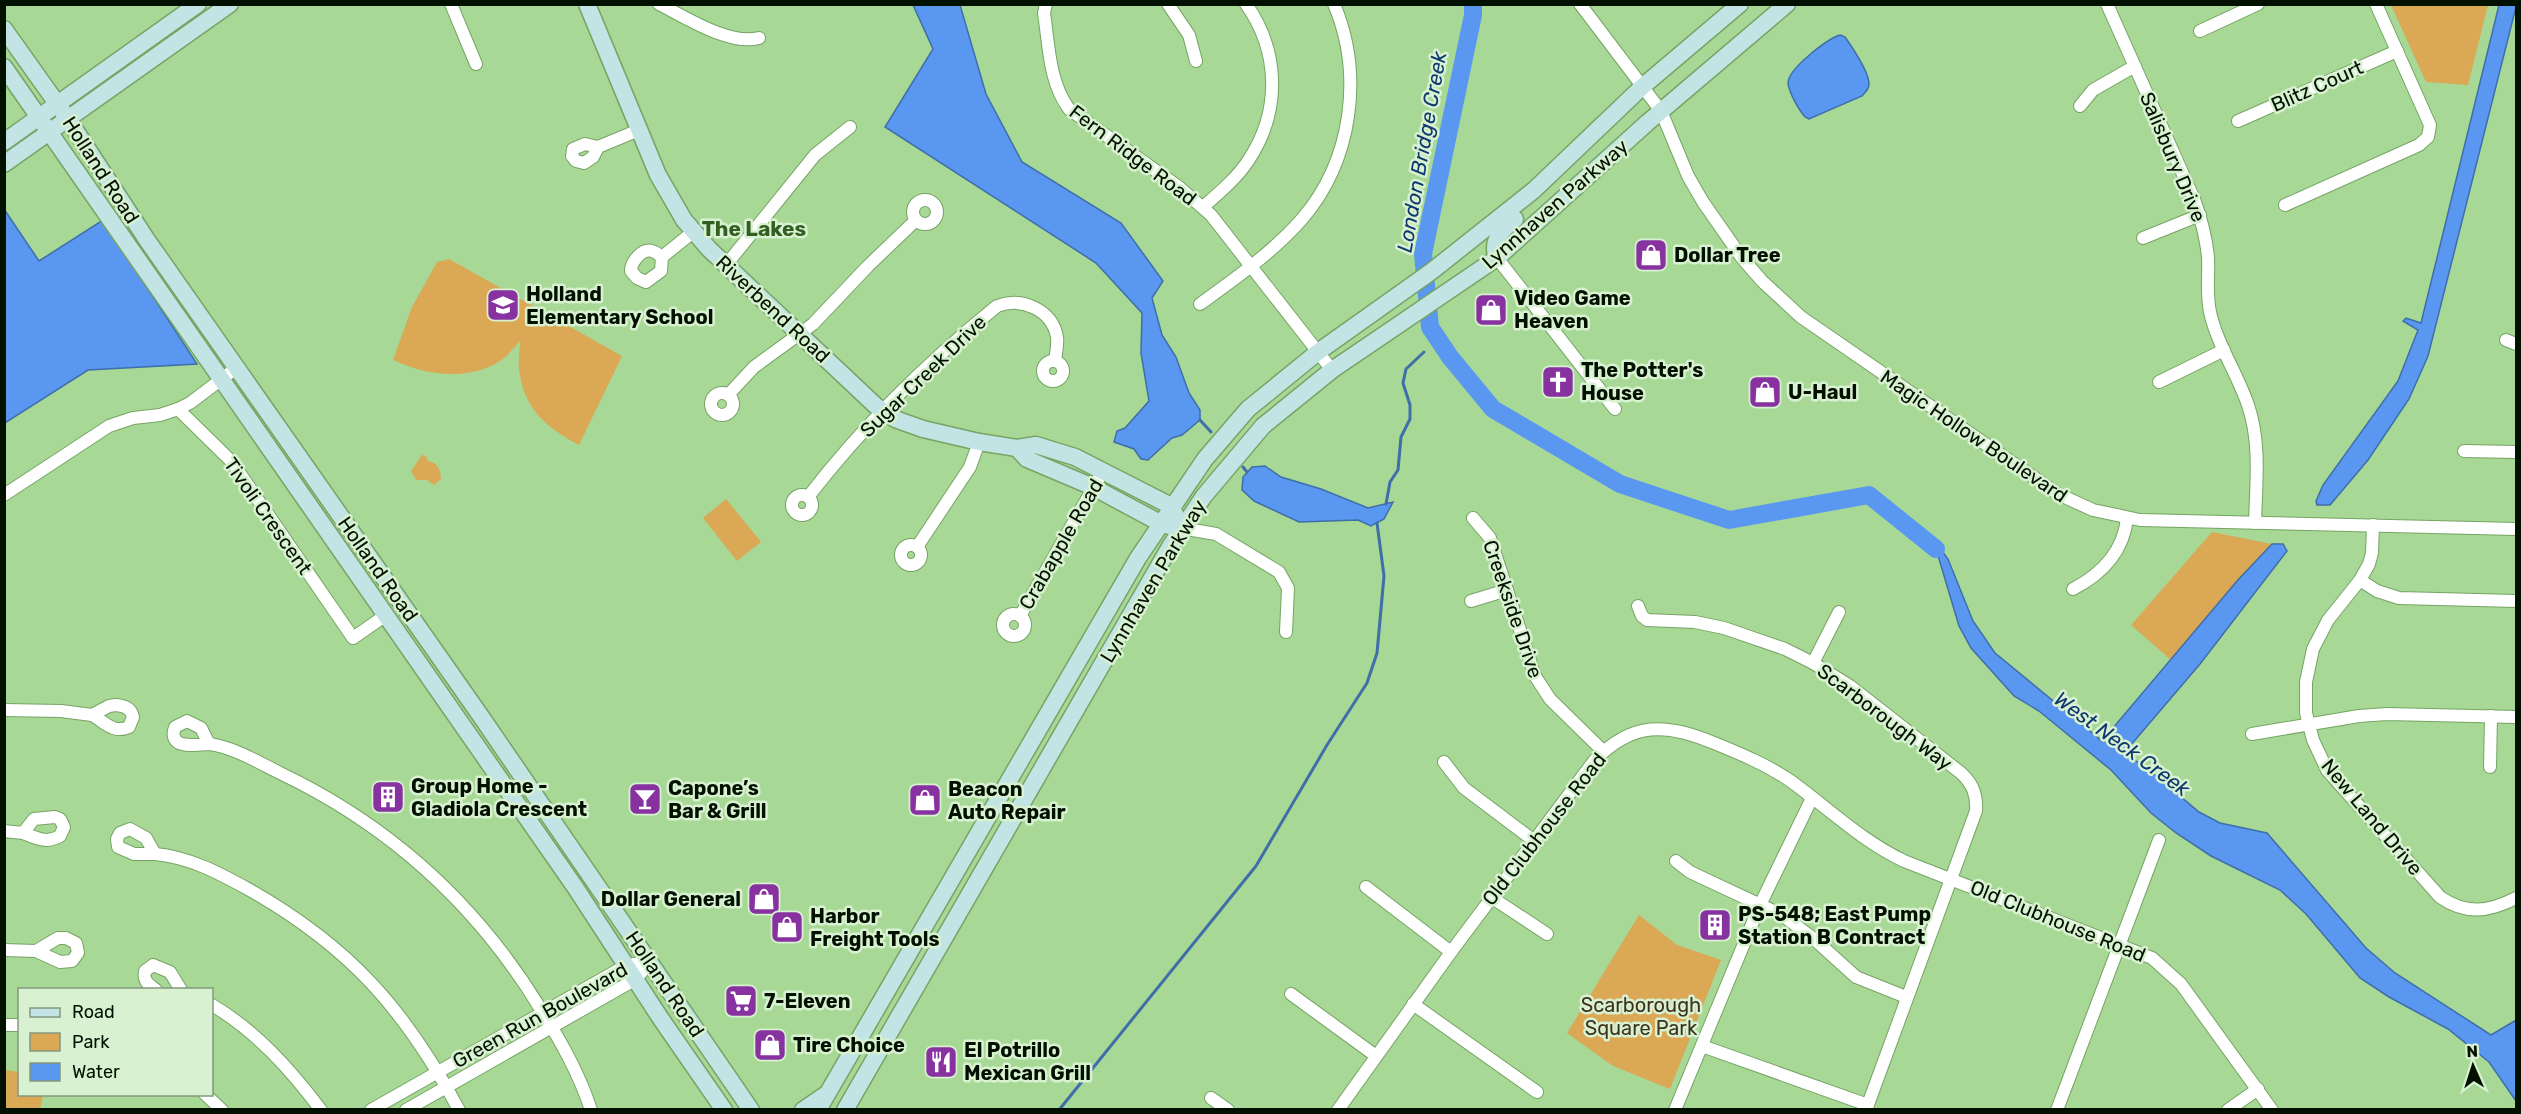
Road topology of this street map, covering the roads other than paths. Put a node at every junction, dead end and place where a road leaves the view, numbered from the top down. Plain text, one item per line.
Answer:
1 (198, 4) edge
2 (230, 4) edge
3 (451, 4) edge
4 (659, 4) edge
5 (1046, 4) edge
6 (1168, 4) edge
7 (1246, 4) edge
8 (1334, 4) edge
9 (1580, 4) edge
10 (1740, 4) edge
11 (1787, 4) edge
12 (2107, 4) edge
13 (2258, 4) edge
14 (2376, 4) edge
15 (588, 5) edge
16 (676, 8) edge
17 (4, 29) edge
18 (2200, 31) dead end
19 (759, 38) dead end
20 (2397, 51) junction
21 (1196, 61) dead end
22 (476, 64) dead end
23 (2135, 66) junction
24 (4, 68) edge
25 (1642, 87) junction
26 (58, 105) junction
27 (2080, 106) dead end
28 (1661, 111) junction
29 (40, 118) junction
30 (68, 119) junction
31 (2238, 122) dead end
32 (850, 127) dead end
33 (639, 130) junction
34 (50, 132) junction
35 (4, 142) edge
36 (598, 147) dead end
37 (4, 164) edge
38 (1552, 175) junction
39 (2285, 206) dead end
40 (1203, 207) junction
41 (2200, 215) junction
42 (916, 220) dead end
43 (693, 231) junction
44 (2143, 238) dead end
45 (662, 257) dead end
46 (1497, 258) junction
47 (726, 265) junction
48 (1251, 267) junction
49 (1200, 304) dead end
50 (800, 334) junction
51 (2224, 350) junction
52 (1318, 352) junction
53 (1055, 360) dead end
54 (235, 365) junction
55 (1332, 370) junction
56 (221, 379) junction
57 (2159, 382) dead end
58 (728, 395) dead end
59 (178, 409) junction
60 (1616, 409) dead end
61 (883, 412) junction
62 (979, 442) junction
63 (1017, 448) junction
64 (2464, 451) dead end
65 (2517, 452) edge
66 (1102, 471) junction
67 (1093, 487) junction
68 (4, 495) edge
69 (808, 497) dead end
70 (1171, 506) junction
71 (1473, 518) dead end
72 (2127, 519) junction
73 (1160, 523) junction
74 (2255, 523) junction
75 (2373, 525) junction
76 (1181, 528) junction
77 (2517, 529) edge
78 (917, 547) dead end
79 (2360, 580) junction
80 (2073, 589) dead end
81 (1507, 590) junction
82 (1471, 601) dead end
83 (2517, 601) edge
84 (1638, 606) dead end
85 (1839, 612) dead end
86 (386, 615) junction
87 (1020, 616) dead end
88 (1286, 632) dead end
89 (1813, 663) junction
90 (4, 710) edge
91 (92, 716) dead end
92 (2491, 716) junction
93 (2517, 717) edge
94 (2308, 724) junction
95 (2252, 734) dead end
96 (209, 744) dead end
97 (1603, 751) junction
98 (1444, 762) dead end
99 (2490, 767) dead end
100 (1812, 798) junction
101 (4, 831) edge
102 (23, 833) dead end
103 (1533, 840) junction
104 (2159, 840) dead end
105 (155, 854) dead end
106 (1676, 861) dead end
107 (1951, 879) junction
108 (1366, 887) dead end
109 (1491, 897) junction
110 (2517, 898) edge
111 (1760, 905) junction
112 (1547, 934) dead end
113 (2120, 943) junction
114 (4, 950) edge
115 (36, 951) dead end
116 (1451, 952) junction
117 (650, 962) junction
118 (631, 972) junction
119 (154, 988) edge
120 (180, 988) edge
121 (1291, 994) dead end
122 (1906, 997) junction
123 (1413, 1004) junction
124 (213, 1006) edge
125 (543, 1011) junction
126 (553, 1027) junction
127 (1702, 1046) junction
128 (1376, 1056) junction
129 (438, 1071) junction
130 (447, 1087) junction
131 (2258, 1089) junction
132 (828, 1092) junction
133 (1536, 1092) dead end
134 (206, 1096) edge
135 (1211, 1098) dead end
136 (1867, 1107) edge
137 (222, 1110) edge
138 (321, 1110) edge
139 (372, 1110) edge
140 (406, 1110) edge
141 (459, 1110) edge
142 (591, 1110) edge
143 (724, 1110) edge
144 (751, 1110) edge
145 (803, 1110) edge
146 (818, 1110) edge
147 (845, 1110) edge
148 (1228, 1110) edge
149 (1338, 1110) edge
150 (1675, 1110) edge
151 (2057, 1110) edge
152 (2228, 1110) edge
153 (2272, 1110) edge

1 - 26 main road
2 - 30 main road
3 - 22 street
4 - 16 street
5 - 40 street, Fern Ridge Road
6 - 21 street
7 - 40 street
8 - 48 street
9 - 25 street, Magic Hollow Boulevard
10 - 25 main road, Lynnhaven Parkway
11 - 28 main road, Lynnhaven Parkway
12 - 23 street, Salisbury Drive
13 - 18 street
14 - 20 street
15 - 33 main road, Riverbend Road
16 - 19 street
17 - 26 main road, Holland Road
20 - 31 street, Blitz Court
20 - 39 street
23 - 27 street
23 - 41 street, Salisbury Drive
24 - 29 main road, Holland Road
25 - 28 street, Magic Hollow Boulevard
25 - 38 main road, Lynnhaven Parkway
26 - 29 main road
26 - 30 main road, Holland Road
28 - 46 main road, Lynnhaven Parkway
28 - 72 street, Magic Hollow Boulevard
29 - 34 main road, Holland Road
29 - 35 main road
30 - 34 main road
30 - 54 main road, Holland Road
32 - 47 street
33 - 36 street
33 - 43 main road, Riverbend Road
34 - 37 main road
34 - 56 main road, Holland Road
38 - 46 main road
38 - 52 main road, Lynnhaven Parkway
40 - 48 street, Fern Ridge Road
41 - 44 street
41 - 51 street, Salisbury Drive
42 - 50 street
43 - 45 street
43 - 47 main road, Riverbend Road
46 - 55 main road, Lynnhaven Parkway
46 - 60 street
47 - 50 main road, Riverbend Road
48 - 49 street
48 - 52 street, Fern Ridge Road
50 - 58 street
50 - 61 main road, Riverbend Road
51 - 57 street
51 - 74 street, Salisbury Drive
52 - 55 street, Fern Ridge Road
52 - 70 main road, Lynnhaven Parkway
53 - 61 street, Sugar Creek Drive
54 - 56 street
54 - 117 main road, Holland Road
55 - 76 main road, Lynnhaven Parkway
56 - 59 street
56 - 86 main road, Holland Road
59 - 68 street
59 - 86 street, Tivoli Crescent
61 - 62 main road, Riverbend Road
61 - 69 street, Sugar Creek Drive
62 - 63 main road, Riverbend Road
62 - 78 street
63 - 66 main road, Riverbend Road
63 - 67 main road, Riverbend Road
64 - 65 street
66 - 67 street, Crabapple Road
66 - 70 main road, Riverbend Road
67 - 73 main road, Riverbend Road
67 - 87 street, Crabapple Road
70 - 73 main road, Lynnhaven Parkway
70 - 76 main road
71 - 81 street, Creekside Drive
72 - 74 street, Magic Hollow Boulevard
72 - 80 street
73 - 76 main road, Riverbend Road
73 - 132 main road, Lynnhaven Parkway
74 - 75 street, Magic Hollow Boulevard
75 - 77 street, Magic Hollow Boulevard
75 - 79 street, New Land Drive
76 - 88 street
76 - 147 main road, Lynnhaven Parkway
79 - 83 street
79 - 94 street, New Land Drive
81 - 82 street
81 - 97 street, Creekside Drive
84 - 89 street, Scarborough Way
85 - 89 street
86 - 118 main road, Holland Road
89 - 107 street, Scarborough Way
90 - 91 street
92 - 93 street
92 - 94 street
92 - 99 street
94 - 95 street
94 - 110 street, New Land Drive
96 - 125 street
97 - 100 street, Old Clubhouse Road
97 - 103 street, Old Clubhouse Road
98 - 103 street
100 - 107 street, Old Clubhouse Road
100 - 111 street
101 - 102 street
103 - 109 street, Old Clubhouse Road
104 - 113 street
105 - 129 street
106 - 111 street
107 - 113 street, Old Clubhouse Road
107 - 122 street, Old Clubhouse Road
108 - 116 street
109 - 112 street
109 - 116 street, Old Clubhouse Road
111 - 122 street
111 - 127 street
113 - 131 street, Old Clubhouse Road
113 - 151 street
114 - 115 street
116 - 123 street, Old Clubhouse Road
117 - 118 street, Green Run Boulevard
117 - 144 main road, Holland Road
118 - 125 street, Green Run Boulevard
118 - 126 street, Green Run Boulevard
118 - 143 main road, Holland Road
119 - 120 street
121 - 128 street
122 - 136 street, Old Clubhouse Road
123 - 128 street, Old Clubhouse Road
123 - 133 street
124 - 138 street
125 - 126 street
125 - 129 street, Green Run Boulevard
126 - 130 street, Green Run Boulevard
126 - 142 street
127 - 136 street
127 - 150 street
128 - 149 street, Old Clubhouse Road
129 - 130 street
129 - 139 street, Green Run Boulevard
130 - 140 street, Green Run Boulevard
130 - 141 street
131 - 152 street
131 - 153 street, Old Clubhouse Road
132 - 145 main road
132 - 146 main road, Lynnhaven Parkway
134 - 137 street
135 - 148 street

